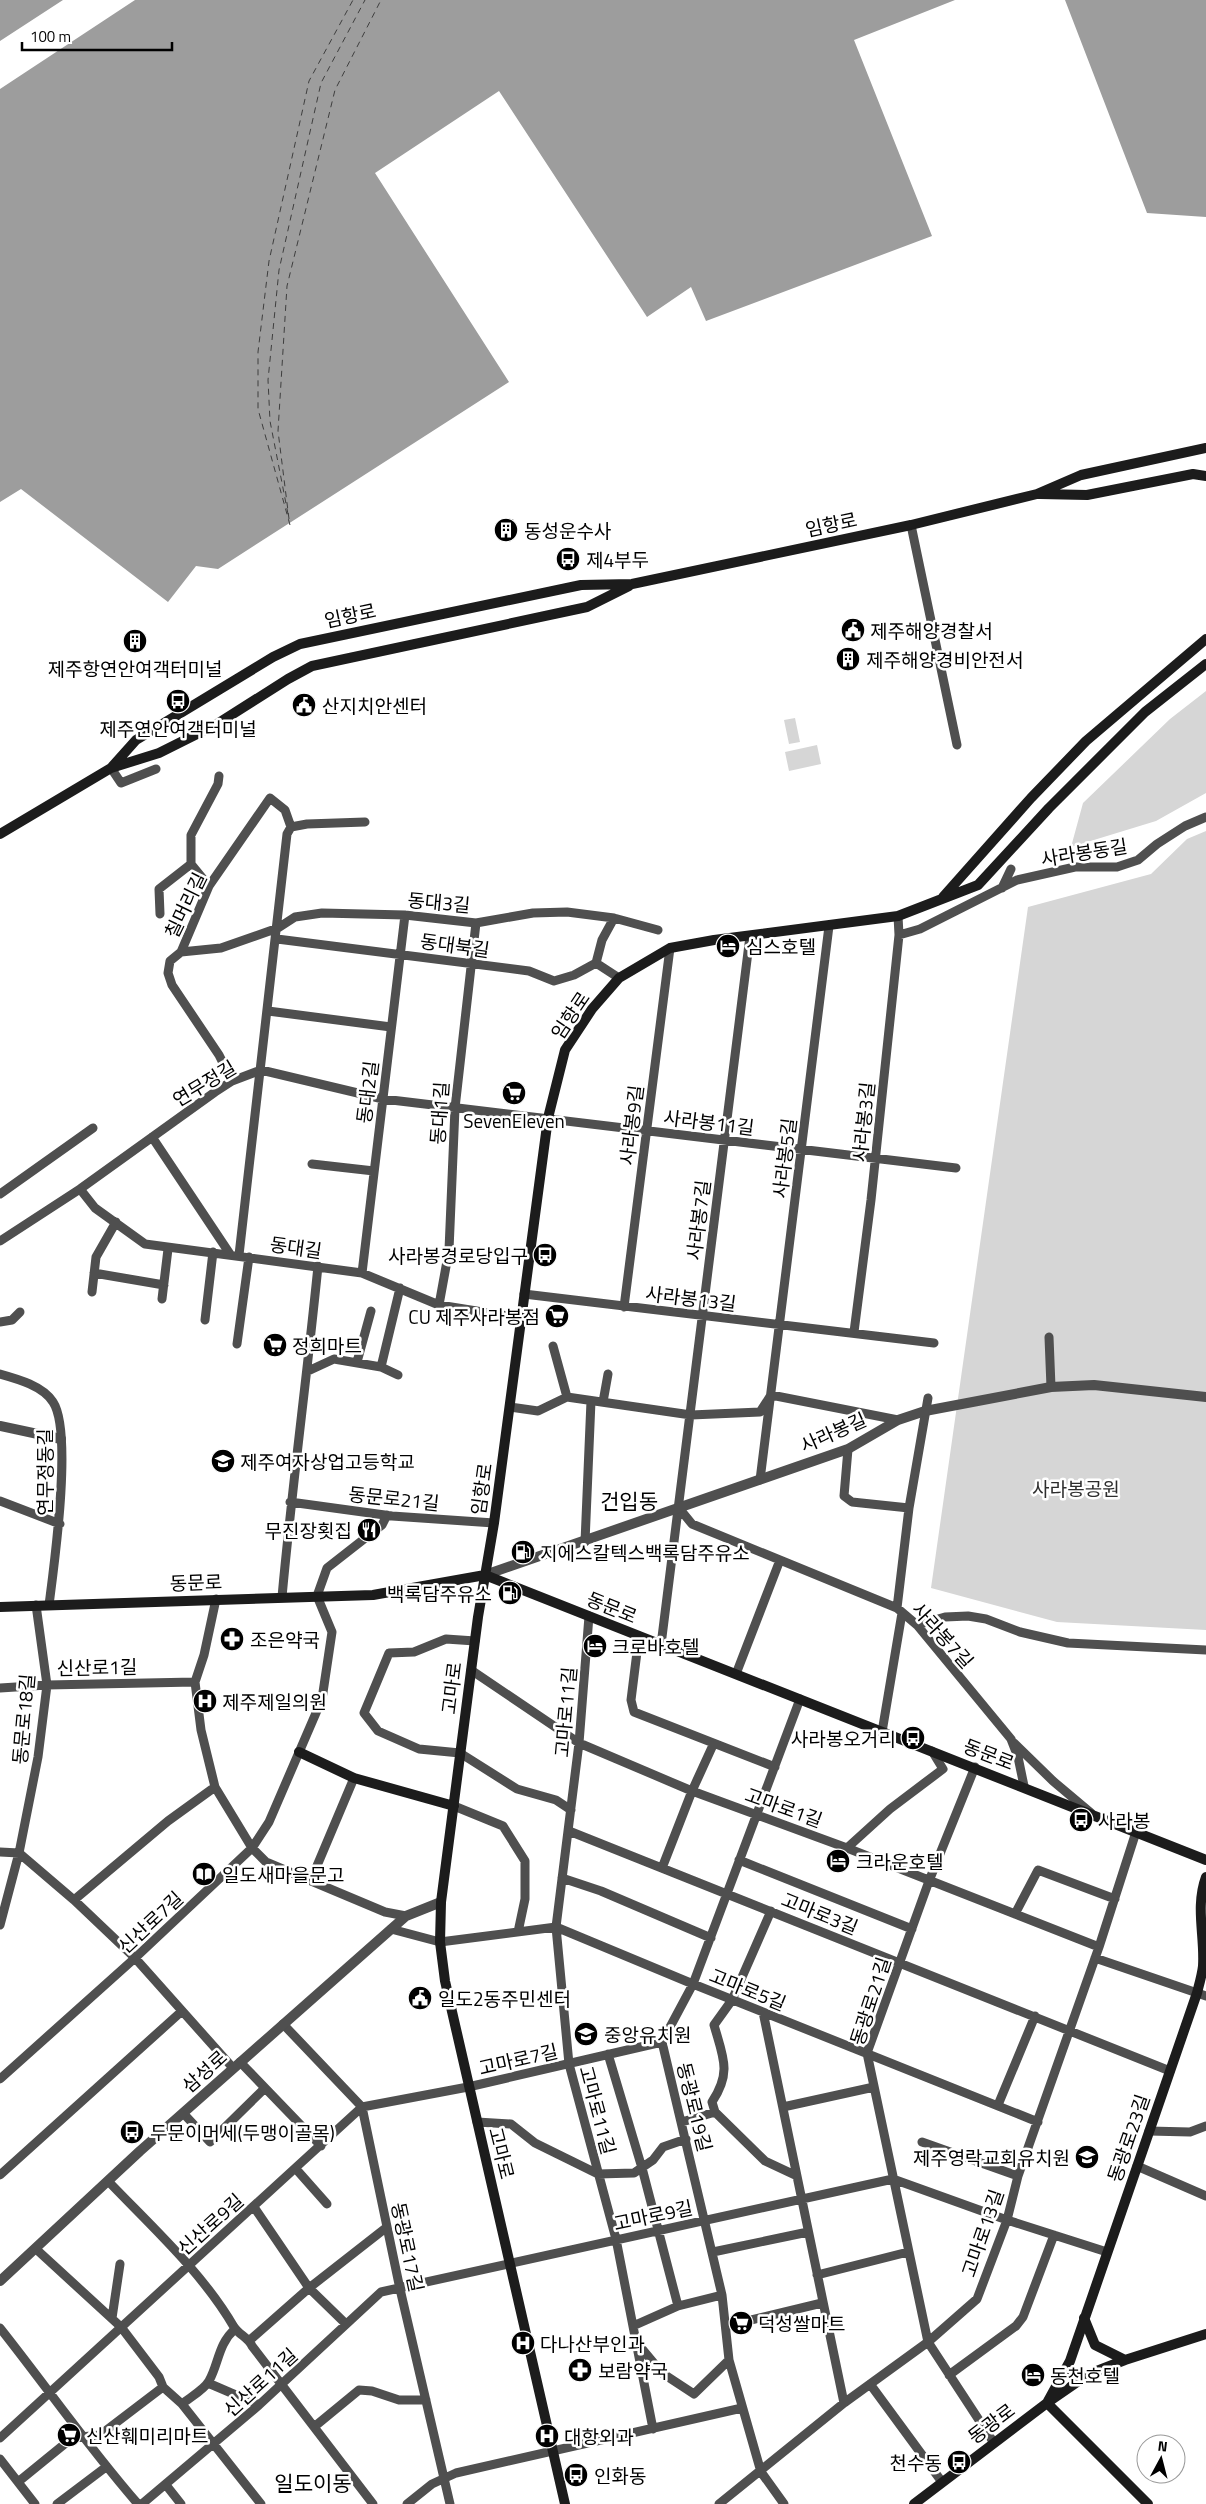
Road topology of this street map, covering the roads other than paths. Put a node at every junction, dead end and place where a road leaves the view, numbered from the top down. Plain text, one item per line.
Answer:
1 (1206, 448) edge
2 (1206, 471) edge
3 (1192, 474) junction
4 (1206, 476) edge
5 (1037, 494) junction
6 (912, 525) junction
7 (632, 584) junction
8 (1206, 639) edge
9 (1206, 664) edge
10 (957, 745) dead end
11 (111, 768) junction
12 (156, 769) dead end
13 (219, 776) dead end
14 (1206, 817) edge
15 (365, 822) dead end
16 (291, 827) junction
17 (0, 834) edge
18 (191, 864) junction
19 (1011, 869) dead end
20 (210, 886) junction
21 (1002, 888) junction
22 (940, 899) junction
23 (160, 914) dead end
24 (405, 915) junction
25 (898, 916) junction
26 (614, 918) junction
27 (476, 923) junction
28 (830, 926) junction
29 (278, 928) junction
30 (658, 930) dead end
31 (899, 935) junction
32 (750, 936) junction
33 (277, 938) junction
34 (670, 948) junction
35 (181, 952) junction
36 (400, 954) junction
37 (596, 963) junction
38 (471, 965) junction
39 (619, 978) junction
40 (268, 1010) junction
41 (392, 1027) junction
42 (261, 1070) junction
43 (232, 1081) junction
44 (383, 1100) junction
45 (454, 1108) junction
46 (548, 1118) junction
47 (93, 1128) dead end
48 (647, 1130) junction
49 (152, 1137) junction
50 (725, 1139) junction
51 (802, 1150) junction
52 (876, 1158) junction
53 (312, 1164) dead end
54 (956, 1168) dead end
55 (374, 1171) junction
56 (80, 1189) junction
57 (0, 1194) edge
58 (116, 1222) junction
59 (0, 1241) edge
60 (168, 1249) junction
61 (213, 1252) junction
62 (234, 1255) junction
63 (249, 1257) junction
64 (318, 1266) junction
65 (94, 1273) junction
66 (362, 1273) junction
67 (164, 1284) junction
68 (400, 1288) junction
69 (92, 1292) dead end
70 (524, 1294) junction
71 (162, 1299) dead end
72 (439, 1305) junction
73 (624, 1307) junction
74 (20, 1312) dead end
75 (371, 1312) dead end
76 (703, 1316) junction
77 (521, 1318) junction
78 (204, 1320) dead end
79 (0, 1322) edge
80 (780, 1325) junction
81 (854, 1332) junction
82 (1049, 1337) dead end
83 (934, 1343) dead end
84 (237, 1344) dead end
85 (553, 1346) dead end
86 (357, 1362) junction
87 (381, 1368) junction
88 (308, 1371) junction
89 (0, 1374) edge
90 (398, 1374) dead end
91 (608, 1374) dead end
92 (1051, 1388) junction
93 (771, 1395) junction
94 (567, 1397) junction
95 (1206, 1397) edge
96 (928, 1398) dead end
97 (591, 1401) junction
98 (603, 1402) junction
99 (510, 1408) junction
100 (925, 1411) junction
101 (691, 1415) junction
102 (898, 1420) junction
103 (0, 1426) edge
104 (61, 1439) junction
105 (848, 1449) junction
106 (760, 1480) junction
107 (0, 1500) edge
108 (290, 1502) junction
109 (679, 1508) junction
110 (909, 1508) junction
111 (387, 1515) junction
112 (494, 1523) junction
113 (60, 1524) junction
114 (586, 1542) junction
115 (780, 1560) junction
116 (485, 1575) junction
117 (317, 1596) junction
118 (282, 1597) junction
119 (216, 1599) junction
120 (36, 1605) junction
121 (49, 1605) junction
122 (0, 1607) edge
123 (899, 1610) junction
124 (589, 1616) junction
125 (917, 1625) junction
126 (639, 1636) junction
127 (475, 1641) junction
128 (661, 1645) junction
129 (1206, 1650) edge
130 (471, 1670) junction
131 (736, 1674) junction
132 (195, 1682) junction
133 (46, 1685) junction
134 (0, 1688) edge
135 (800, 1699) junction
136 (882, 1732) junction
137 (1011, 1739) junction
138 (579, 1743) junction
139 (713, 1745) junction
140 (931, 1750) junction
141 (299, 1752) junction
142 (460, 1754) junction
143 (775, 1768) junction
144 (975, 1768) junction
145 (354, 1778) junction
146 (1024, 1786) junction
147 (215, 1787) junction
148 (692, 1791) junction
149 (454, 1806) junction
150 (571, 1810) junction
151 (1092, 1813) junction
152 (758, 1814) junction
153 (569, 1831) junction
154 (1136, 1832) junction
155 (252, 1848) junction
156 (847, 1848) junction
157 (0, 1852) edge
158 (19, 1853) junction
159 (739, 1860) junction
160 (1206, 1860) edge
161 (662, 1868) junction
162 (1206, 1877) edge
163 (562, 1878) junction
164 (311, 1880) junction
165 (929, 1881) junction
166 (727, 1894) junction
167 (1115, 1899) junction
168 (74, 1900) junction
169 (441, 1902) junction
170 (771, 1912) junction
171 (1015, 1914) junction
172 (1203, 1915) edge
173 (406, 1916) junction
174 (0, 1924) edge
175 (556, 1927) junction
176 (391, 1929) junction
177 (912, 1929) junction
178 (518, 1932) junction
179 (711, 1938) junction
180 (440, 1942) junction
181 (1099, 1948) junction
182 (135, 1958) junction
183 (1095, 1958) junction
184 (900, 1963) junction
185 (693, 1984) junction
186 (1202, 1994) edge
187 (732, 2000) junction
188 (182, 2011) junction
189 (763, 2012) junction
190 (1035, 2016) junction
191 (283, 2024) junction
192 (1068, 2030) junction
193 (662, 2042) junction
194 (608, 2054) junction
195 (867, 2054) junction
196 (568, 2064) junction
197 (236, 2065) junction
198 (1170, 2071) junction
199 (0, 2079) edge
200 (468, 2087) junction
201 (874, 2087) junction
202 (264, 2088) junction
203 (998, 2105) junction
204 (362, 2107) junction
205 (783, 2107) junction
206 (715, 2112) junction
207 (183, 2113) junction
208 (477, 2122) junction
209 (682, 2122) junction
210 (1038, 2122) junction
211 (1206, 2126) edge
212 (1149, 2131) junction
213 (686, 2139) junction
214 (922, 2142) dead end
215 (321, 2146) junction
216 (1137, 2166) junction
217 (642, 2168) junction
218 (296, 2169) junction
219 (598, 2174) junction
220 (0, 2175) edge
221 (797, 2176) junction
222 (1018, 2176) junction
223 (893, 2179) junction
224 (108, 2181) junction
225 (1206, 2196) edge
226 (802, 2200) junction
227 (328, 2204) dead end
228 (254, 2207) junction
229 (706, 2220) junction
230 (1006, 2220) junction
231 (387, 2227) junction
232 (658, 2230) junction
233 (808, 2232) junction
234 (1054, 2235) junction
235 (616, 2240) junction
236 (36, 2249) junction
237 (713, 2252) junction
238 (908, 2252) junction
239 (1107, 2252) junction
240 (511, 2263) junction
241 (120, 2264) dead end
242 (189, 2266) junction
243 (817, 2275) junction
244 (2, 2276) edge
245 (309, 2288) junction
246 (400, 2289) junction
247 (722, 2295) junction
248 (822, 2303) junction
249 (678, 2306) junction
250 (112, 2318) junction
251 (1084, 2318) junction
252 (346, 2324) junction
253 (633, 2326) junction
254 (726, 2326) junction
255 (121, 2327) junction
256 (0, 2328) edge
257 (235, 2329) junction
258 (1206, 2334) edge
259 (250, 2340) junction
260 (636, 2340) junction
261 (928, 2342) junction
262 (729, 2360) junction
263 (1125, 2360) junction
264 (950, 2375) junction
265 (208, 2383) junction
266 (283, 2384) junction
267 (870, 2384) junction
268 (163, 2387) junction
269 (50, 2391) junction
270 (426, 2400) junction
271 (844, 2403) junction
272 (1047, 2403) junction
273 (182, 2404) junction
274 (259, 2405) junction
275 (742, 2408) junction
276 (314, 2427) junction
277 (653, 2429) junction
278 (85, 2436) junction
279 (0, 2438) edge
280 (994, 2443) junction
281 (213, 2445) junction
282 (552, 2451) junction
283 (0, 2460) edge
284 (106, 2467) junction
285 (761, 2472) junction
286 (444, 2480) junction
287 (18, 2482) junction
288 (942, 2482) junction
289 (166, 2485) junction
290 (35, 2504) edge
291 (58, 2504) edge
292 (138, 2504) edge
293 (142, 2504) edge
294 (181, 2504) edge
295 (261, 2504) edge
296 (373, 2504) edge
297 (407, 2504) edge
298 (450, 2504) edge
299 (565, 2504) edge
300 (720, 2504) edge
301 (784, 2504) edge
302 (914, 2504) edge
303 (1148, 2504) edge

1 - 5 main road, 임항로
2 - 3 main road, 임항로
3 - 4 main road, 임항로
3 - 5 main road, 임항로
5 - 6 main road, 임항로
6 - 7 main road, 임항로
6 - 10 street
7 - 11 main road, 임항로
7 - 11 main road, 임항로
8 - 22 main road, 임항로
9 - 22 main road, 임항로
11 - 12 street
11 - 17 main road, 임항로
13 - 18 street
14 - 21 street, 사라봉동길
15 - 16 street
16 - 20 street, 칠머리길
16 - 29 street
18 - 20 street
18 - 23 street
19 - 21 street
20 - 35 street, 칠머리길
21 - 31 street, 사라봉동길
22 - 25 main road, 임항로
24 - 27 street, 동대3길
24 - 29 street, 동대3길
24 - 36 street, 동대2길
25 - 28 main road, 임항로
25 - 31 street, 사라봉3길
26 - 27 street, 동대3길
26 - 30 street, 동대3길
26 - 37 street
27 - 38 street, 동대1길
28 - 32 main road, 임항로
28 - 51 street, 사라봉5길
29 - 33 street
29 - 35 street, 동대3길
31 - 52 street, 사라봉3길
32 - 34 main road, 임항로
32 - 50 street, 사라봉7길
33 - 36 street, 동대북길
33 - 40 street
34 - 39 main road, 임항로
34 - 48 street, 사라봉9길
35 - 43 street, 칠머리길
36 - 38 street, 동대북길
36 - 41 street, 동대2길
37 - 38 street, 동대북길
37 - 39 street
38 - 45 street, 동대1길
39 - 46 main road, 임항로
40 - 41 street
40 - 42 street
41 - 44 street, 동대2길
42 - 43 street, 연무정길
42 - 44 street, 연무정길
42 - 62 street
43 - 49 street, 연무정길
44 - 45 street, 연무정길
44 - 55 street, 동대2길
45 - 46 street, 연무정길
45 - 72 street, 동대1길
46 - 48 street, 사라봉11길
46 - 70 main road, 임항로
47 - 57 street
48 - 50 street, 사라봉11길
48 - 73 street, 사라봉9길
49 - 56 street, 연무정길
49 - 62 street
50 - 51 street, 사라봉11길
50 - 76 street, 사라봉7길
51 - 52 street, 사라봉11길
51 - 80 street, 사라봉5길
52 - 54 street, 사라봉11길
52 - 81 street, 사라봉3길
53 - 55 street
55 - 66 street, 동대2길
56 - 58 street, 동대길
56 - 59 street, 연무정길
58 - 60 street, 동대길
58 - 65 street
60 - 61 street, 동대길
60 - 67 street
61 - 62 street, 동대길
61 - 78 street
62 - 63 street, 동대길
63 - 64 street, 동대길
63 - 84 street
64 - 66 street, 동대길
64 - 88 street
65 - 67 street
65 - 69 street
66 - 68 street, 동대길
67 - 71 street
68 - 72 street, 동대길
68 - 87 street
70 - 73 street, 사라봉13길
70 - 77 main road, 임항로
72 - 77 street, 동대길
73 - 76 street, 사라봉13길
74 - 79 street
75 - 86 street
76 - 80 street, 사라봉13길
76 - 101 street, 사라봉7길
77 - 99 main road, 임항로
80 - 81 street, 사라봉13길
80 - 93 street, 사라봉5길
81 - 83 street, 사라봉13길
82 - 92 street
85 - 94 street
86 - 87 street
86 - 88 street
87 - 90 street
88 - 108 street
89 - 104 street, 연무정동길
91 - 98 street
92 - 95 street, 사라봉길
92 - 100 street, 사라봉길
93 - 101 street
93 - 102 street
93 - 106 street, 사라봉5길
94 - 97 street
94 - 99 street
96 - 100 street
97 - 98 street
97 - 114 street
98 - 101 street
99 - 112 main road, 임항로
100 - 102 street, 사라봉길
100 - 110 street
101 - 109 street, 사라봉7길
102 - 105 street, 사라봉길
103 - 104 street
104 - 113 street, 연무정동길
105 - 106 street, 사라봉길
105 - 110 street
106 - 109 street, 사라봉길
107 - 113 street
108 - 111 street, 동문로21길
108 - 118 street
109 - 114 street, 사라봉길
109 - 115 street, 사라봉7길
109 - 128 street, 사라봉7길
110 - 123 street
111 - 112 street, 동문로21길
111 - 117 street
112 - 116 main road, 임항로
113 - 121 street, 연무정동길
114 - 116 street, 사라봉길
115 - 123 street, 사라봉7길
115 - 131 street
116 - 117 main road, 동문로
116 - 124 main road, 동문로
116 - 127 main road, 고마로
117 - 118 main road, 동문로
117 - 141 street, 신산로7길
118 - 119 main road, 동문로
119 - 121 main road, 동문로
119 - 132 street
120 - 121 main road, 동문로
120 - 122 main road, 동문로
120 - 133 street, 동문로18길
123 - 125 street, 사라봉7길
123 - 136 street
124 - 126 main road, 동문로
124 - 138 street, 고마로11길
125 - 129 street
125 - 137 street, 사라봉7길
126 - 128 main road, 동문로
126 - 139 street
127 - 130 main road, 고마로
127 - 142 street
128 - 131 main road, 동문로
130 - 138 street, 고마로1길
130 - 142 main road, 고마로
131 - 135 main road, 동문로
132 - 133 street, 신산로1길
132 - 147 street
133 - 134 street, 신산로1길
133 - 158 street, 동문로18길
135 - 136 main road, 동문로
135 - 143 street, 동광로19길
136 - 140 main road, 동문로
137 - 146 street, 사라봉7길
137 - 151 street
138 - 148 street, 고마로1길
138 - 150 street, 고마로11길
139 - 143 street
139 - 148 street
140 - 144 main road, 동문로
140 - 156 street
141 - 145 main road
141 - 155 street, 신산로7길
142 - 149 main road, 고마로
142 - 150 street
143 - 152 street, 동광로19길
144 - 146 main road, 동문로
144 - 165 street, 동광로21길
145 - 149 main road
145 - 164 street
146 - 151 main road, 동문로
147 - 155 street
147 - 168 street
148 - 152 street, 고마로1길
148 - 161 street
149 - 169 main road, 고마로
149 - 178 street
150 - 153 street, 고마로11길
151 - 154 main road, 동문로
152 - 156 street, 고마로1길
152 - 159 street, 동광로19길
153 - 161 street, 고마로3길
153 - 163 street, 고마로11길
154 - 160 main road, 동문로
154 - 167 street, 고마로13길
155 - 164 street
155 - 182 street, 신산로7길
156 - 165 street, 고마로1길
157 - 158 street
158 - 168 street
158 - 174 street, 동문로18길
159 - 166 street, 동광로19길
159 - 177 street
161 - 166 street, 고마로3길
162 - 172 main road, 동광로23길
163 - 175 street, 고마로11길
163 - 179 street
164 - 173 street
165 - 171 street, 고마로1길
165 - 177 street, 동광로21길
166 - 170 street, 고마로3길
166 - 179 street, 동광로19길
167 - 171 street
167 - 181 street, 고마로13길
168 - 182 street
169 - 173 street, 삼성로
169 - 180 main road, 고마로
170 - 184 street, 고마로3길
170 - 187 street
171 - 181 street, 고마로1길
172 - 186 main road, 동광로23길
173 - 176 street, 삼성로
175 - 178 street
175 - 185 street, 고마로5길
175 - 196 street, 고마로11길
176 - 180 street
176 - 191 street, 삼성로
177 - 184 street, 동광로21길
178 - 180 street
179 - 185 street, 동광로19길
180 - 200 main road, 고마로
181 - 183 street, 고마로13길
182 - 188 street
182 - 199 street, 신산로7길
183 - 186 street
183 - 192 street, 고마로13길
184 - 190 street, 고마로3길
184 - 195 street, 동광로21길
185 - 187 street, 고마로5길
185 - 193 street, 동광로19길
186 - 198 main road, 동광로23길
187 - 189 street, 고마로5길
187 - 206 street
188 - 197 street
188 - 220 street
189 - 195 street, 고마로5길
189 - 205 street
190 - 192 street, 고마로3길
190 - 203 street
191 - 197 street, 삼성로
191 - 204 street
192 - 198 street, 고마로3길
192 - 210 street, 고마로13길
193 - 194 street, 고마로7길
193 - 209 street, 동광로19길
194 - 196 street, 고마로7길
194 - 217 street
195 - 201 street, 동광로21길
195 - 203 street, 고마로5길
196 - 200 street, 고마로7길
196 - 219 street, 고마로11길
197 - 202 street
197 - 207 street, 삼성로
198 - 212 main road, 동광로23길
200 - 204 street
200 - 208 main road, 고마로
201 - 205 street
201 - 223 street, 동광로21길
202 - 207 street
202 - 215 street
203 - 210 street, 고마로5길
204 - 215 street, 신산로9길
204 - 231 street, 동광로17길
205 - 221 street
206 - 209 street
206 - 221 street
207 - 224 street, 삼성로
208 - 219 street
208 - 240 main road, 고마로
209 - 213 street, 동광로19길
210 - 222 street, 고마로13길
211 - 212 street
212 - 216 main road, 동광로23길
213 - 217 street
213 - 229 street, 동광로19길
214 - 222 street
215 - 218 street, 신산로9길
216 - 225 street
216 - 239 main road, 동광로23길
217 - 219 street
217 - 232 street
218 - 227 street
218 - 228 street, 신산로9길
219 - 235 street, 고마로11길
221 - 226 street
222 - 230 street, 고마로13길
223 - 226 street, 고마로9길
223 - 230 street
223 - 238 street, 동광로21길
224 - 236 street, 삼성로
224 - 242 street
226 - 229 street, 고마로9길
226 - 233 street
228 - 242 street, 신산로9길
228 - 245 street
229 - 232 street, 고마로9길
229 - 237 street, 동광로19길
230 - 234 street
230 - 261 street, 고마로13길
231 - 245 street
231 - 246 street, 동광로17길
232 - 235 street, 고마로9길
232 - 249 street
233 - 237 street
233 - 243 street
234 - 239 street
234 - 264 street
235 - 240 street, 고마로9길
235 - 253 street, 고마로11길
236 - 244 street, 삼성로
236 - 250 street
237 - 247 street, 동광로19길
238 - 243 street
238 - 261 street, 동광로21길
239 - 251 main road, 동광로23길
240 - 246 street, 고마로9길
240 - 282 main road, 고마로
241 - 250 street
242 - 255 street, 신산로9길
242 - 257 street
243 - 248 street
245 - 252 street
245 - 259 street
246 - 252 street, 신산로11길
246 - 270 street, 동광로17길
247 - 249 street
247 - 254 street, 동광로19길
248 - 254 street
248 - 271 street
249 - 253 street
250 - 255 street
251 - 263 main road
251 - 272 main road, 동광로23길
252 - 266 street, 신산로11길
253 - 260 street, 고마로11길
254 - 262 street, 동광로19길
255 - 268 street
255 - 269 street, 신산로9길
256 - 269 street
257 - 259 street
257 - 265 street
258 - 263 main road, 동광로
259 - 266 street
260 - 262 street
260 - 277 street, 고마로11길
261 - 264 street, 동광로21길
261 - 267 street, 고마로13길
262 - 275 street, 동광로19길
263 - 272 main road, 동광로
264 - 280 street, 동광로21길
265 - 273 street
265 - 274 street
266 - 274 street, 신산로11길
266 - 276 street
267 - 271 street, 고마로13길
267 - 288 street
268 - 273 street
268 - 278 street
269 - 278 street
269 - 279 street, 신산로9길
270 - 276 street
270 - 286 street, 동광로17길
271 - 285 street, 고마로13길
272 - 280 main road, 동광로
272 - 303 main road
273 - 281 street
274 - 281 street, 신산로11길
275 - 277 street
275 - 285 street, 동광로19길
276 - 296 street
277 - 282 street
278 - 284 street
278 - 287 street
280 - 288 main road, 동광로
281 - 289 street, 신산로11길
281 - 295 street
282 - 286 street
282 - 299 main road, 고마로
283 - 287 street
284 - 291 street
284 - 292 street
285 - 300 street, 고마로13길
285 - 301 street, 동광로19길
286 - 297 street
286 - 298 street, 동광로17길
287 - 290 street
288 - 302 main road, 동광로
289 - 293 street, 신산로11길
289 - 294 street

